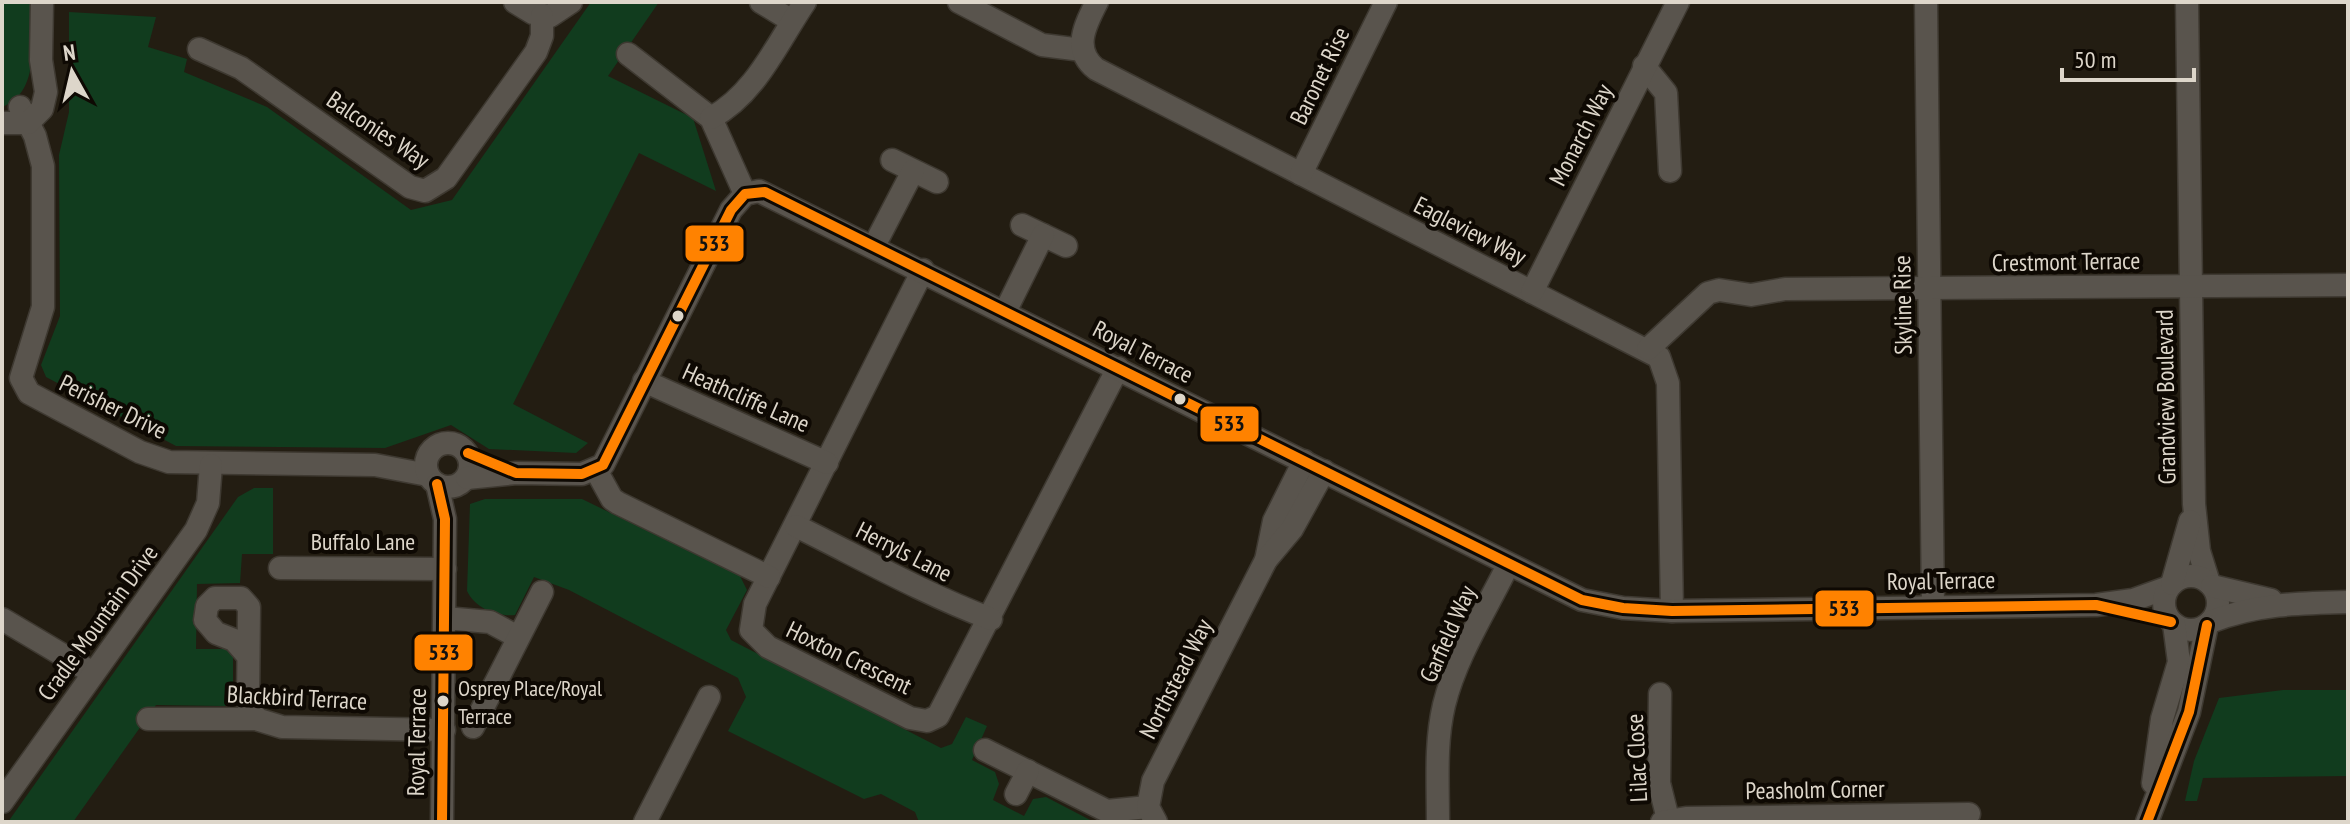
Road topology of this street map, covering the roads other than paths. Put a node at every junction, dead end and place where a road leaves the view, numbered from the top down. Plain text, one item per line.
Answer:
1 (42, 2) edge
2 (515, 2) edge
3 (571, 2) edge
4 (761, 2) edge
5 (805, 2) edge
6 (959, 2) edge
7 (1097, 2) edge
8 (1386, 2) edge
9 (1678, 2) edge
10 (1926, 2) edge
11 (2187, 2) edge
12 (542, 16) junction
13 (792, 21) junction
14 (199, 49) dead end
15 (1082, 50) junction
16 (628, 54) dead end
17 (1644, 66) junction
18 (17, 115) edge
19 (711, 118) junction
20 (2, 123) edge
21 (892, 160) dead end
22 (913, 171) junction
23 (1670, 171) dead end
24 (1301, 174) junction
25 (937, 182) dead end
26 (745, 194) junction
27 (1022, 225) dead end
28 (1043, 235) junction
29 (874, 246) junction
30 (1066, 246) dead end
31 (923, 270) junction
32 (2348, 285) edge
33 (2191, 286) junction
34 (1928, 290) junction
35 (1532, 292) junction
36 (1005, 312) junction
37 (1648, 349) junction
38 (1118, 368) junction
39 (12, 378) edge
40 (644, 381) junction
41 (430, 452) junction
42 (468, 453) junction
43 (827, 463) junction
44 (211, 465) junction
45 (375, 465) junction
46 (1314, 466) junction
47 (596, 470) junction
48 (516, 473) junction
49 (447, 480) junction
50 (2194, 504) junction
51 (796, 526) junction
52 (1508, 565) junction
53 (280, 568) dead end
54 (445, 569) junction
55 (769, 577) junction
56 (2210, 584) junction
57 (2170, 586) junction
58 (542, 592) dead end
59 (2348, 602) edge
60 (2292, 603) junction
61 (2096, 605) junction
62 (1933, 607) junction
63 (1672, 611) junction
64 (445, 618) junction
65 (2, 619) edge
66 (991, 619) junction
67 (2173, 623) junction
68 (2209, 623) junction
69 (518, 637) junction
70 (248, 656) dead end
71 (93, 673) junction
72 (1660, 694) dead end
73 (709, 697) dead end
74 (148, 719) dead end
75 (256, 719) junction
76 (473, 727) dead end
77 (444, 730) junction
78 (985, 750) dead end
79 (1028, 771) junction
80 (1016, 794) dead end
81 (2, 802) edge
82 (1969, 814) dead end
83 (1152, 815) edge
84 (2149, 815) edge
85 (1665, 821) edge
86 (442, 822) edge
87 (645, 822) edge
88 (1438, 822) edge

1 - 18 street
2 - 12 street
3 - 12 street
4 - 13 street
5 - 13 street
6 - 15 street
7 - 15 street
8 - 24 street, Baronet Rise
9 - 17 street, Monarch Way
10 - 34 street, Skyline Rise
11 - 33 street, Grandview Boulevard
12 - 14 street, Balconies Way
13 - 19 street
15 - 24 street, Eagleview Way
16 - 19 street
17 - 23 street
17 - 35 street, Monarch Way
18 - 20 street
18 - 39 street, Perisher Drive
19 - 26 street
21 - 22 street
22 - 25 street
22 - 29 street
24 - 35 street, Eagleview Way
26 - 29 street, Royal Terrace
26 - 40 street
27 - 28 street
28 - 30 street
28 - 36 street
29 - 31 street, Royal Terrace
31 - 36 street, Royal Terrace
31 - 43 street, Hoxton Crescent
32 - 33 street, Crestmont Terrace
33 - 34 street, Crestmont Terrace
33 - 50 street, Grandview Boulevard
34 - 37 street, Crestmont Terrace
34 - 62 street, Skyline Rise
35 - 37 street, Eagleview Way
36 - 38 street, Royal Terrace
37 - 63 street
38 - 46 street, Royal Terrace
38 - 66 street, Hoxton Crescent
39 - 44 street, Perisher Drive
40 - 43 street, Heathcliffe Lane
40 - 47 street
41 - 42 street
41 - 45 street, Perisher Drive
41 - 49 street
42 - 48 street
42 - 49 street
43 - 51 street, Hoxton Crescent
44 - 45 street, Perisher Drive
44 - 71 street, Cradle Mountain Drive
45 - 49 street, Perisher Drive
46 - 52 street, Royal Terrace
46 - 83 street, Northstead Way
47 - 48 street
47 - 55 street
48 - 49 street
49 - 54 street, Royal Terrace
50 - 56 street, Grandview Boulevard
50 - 57 street, Grandview Boulevard
51 - 55 street, Hoxton Crescent
51 - 66 street, Herryls Lane
52 - 63 street, Royal Terrace
52 - 88 street, Garfield Way
53 - 54 street, Buffalo Lane
54 - 64 street, Royal Terrace
55 - 66 street, Hoxton Crescent
56 - 57 street
56 - 60 street
56 - 68 street
57 - 61 street, Royal Terrace
57 - 67 street
58 - 69 street
59 - 60 street
60 - 68 street
61 - 62 street, Royal Terrace
61 - 67 street, Royal Terrace
62 - 63 street, Royal Terrace
64 - 69 street
64 - 77 street, Royal Terrace
65 - 71 street
67 - 68 street
67 - 84 street
68 - 84 street
69 - 76 street
70 - 75 street
71 - 81 street, Cradle Mountain Drive
72 - 85 street, Lilac Close
73 - 87 street
74 - 75 street, Blackbird Terrace
75 - 77 street, Blackbird Terrace
77 - 86 street, Royal Terrace
78 - 79 street
79 - 80 street
79 - 83 street
82 - 85 street, Peasholm Corner

